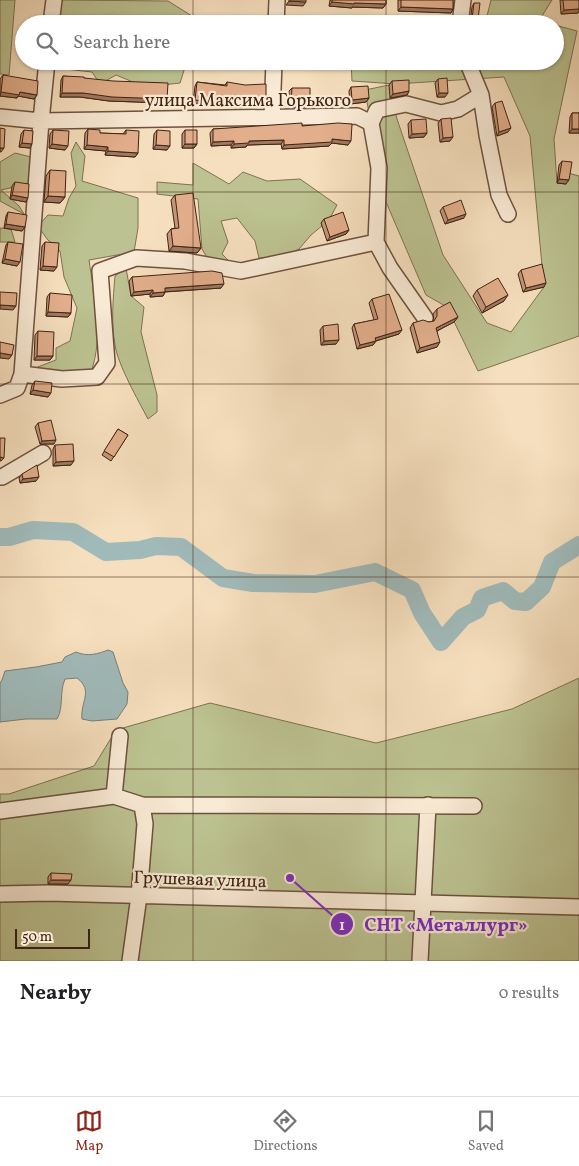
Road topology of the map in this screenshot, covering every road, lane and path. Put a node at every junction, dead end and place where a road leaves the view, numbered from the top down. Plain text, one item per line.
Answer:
1 (54, 0) edge
2 (277, 0) edge
3 (463, 0) edge
4 (53, 15) edge
5 (276, 15) edge
6 (461, 15) edge
7 (46, 70) edge
8 (274, 70) edge
9 (471, 70) edge
10 (481, 95) junction
11 (0, 117) edge
12 (272, 118) junction
13 (41, 120) junction
14 (371, 123) junction
15 (508, 214) dead end
16 (376, 242) junction
17 (425, 318) dead end
18 (22, 374) junction
19 (0, 395) edge
20 (43, 453) dead end
21 (0, 477) edge
22 (120, 736) dead end
23 (114, 796) junction
24 (142, 805) junction
25 (428, 805) junction
26 (474, 806) dead end
27 (0, 811) edge
28 (0, 894) edge
29 (139, 896) junction
30 (422, 904) junction
31 (579, 908) edge
32 (130, 961) edge
33 (420, 961) edge

1 - 4 street
2 - 5 street
3 - 6 street
7 - 13 street
8 - 12 street
9 - 10 street
10 - 14 street, улица Максима Горького
10 - 15 street
11 - 13 street, улица Максима Горького
12 - 13 street, улица Максима Горького
12 - 14 street, улица Максима Горького
13 - 18 street
14 - 16 street
16 - 17 street
16 - 18 street
18 - 19 street
20 - 21 street
22 - 23 street
23 - 24 street
23 - 27 street
24 - 25 street
24 - 29 street
25 - 26 street
25 - 30 street
28 - 29 street, Грушевая улица
29 - 30 street, Грушевая улица
29 - 32 street
30 - 31 street, Грушевая улица
30 - 33 street

